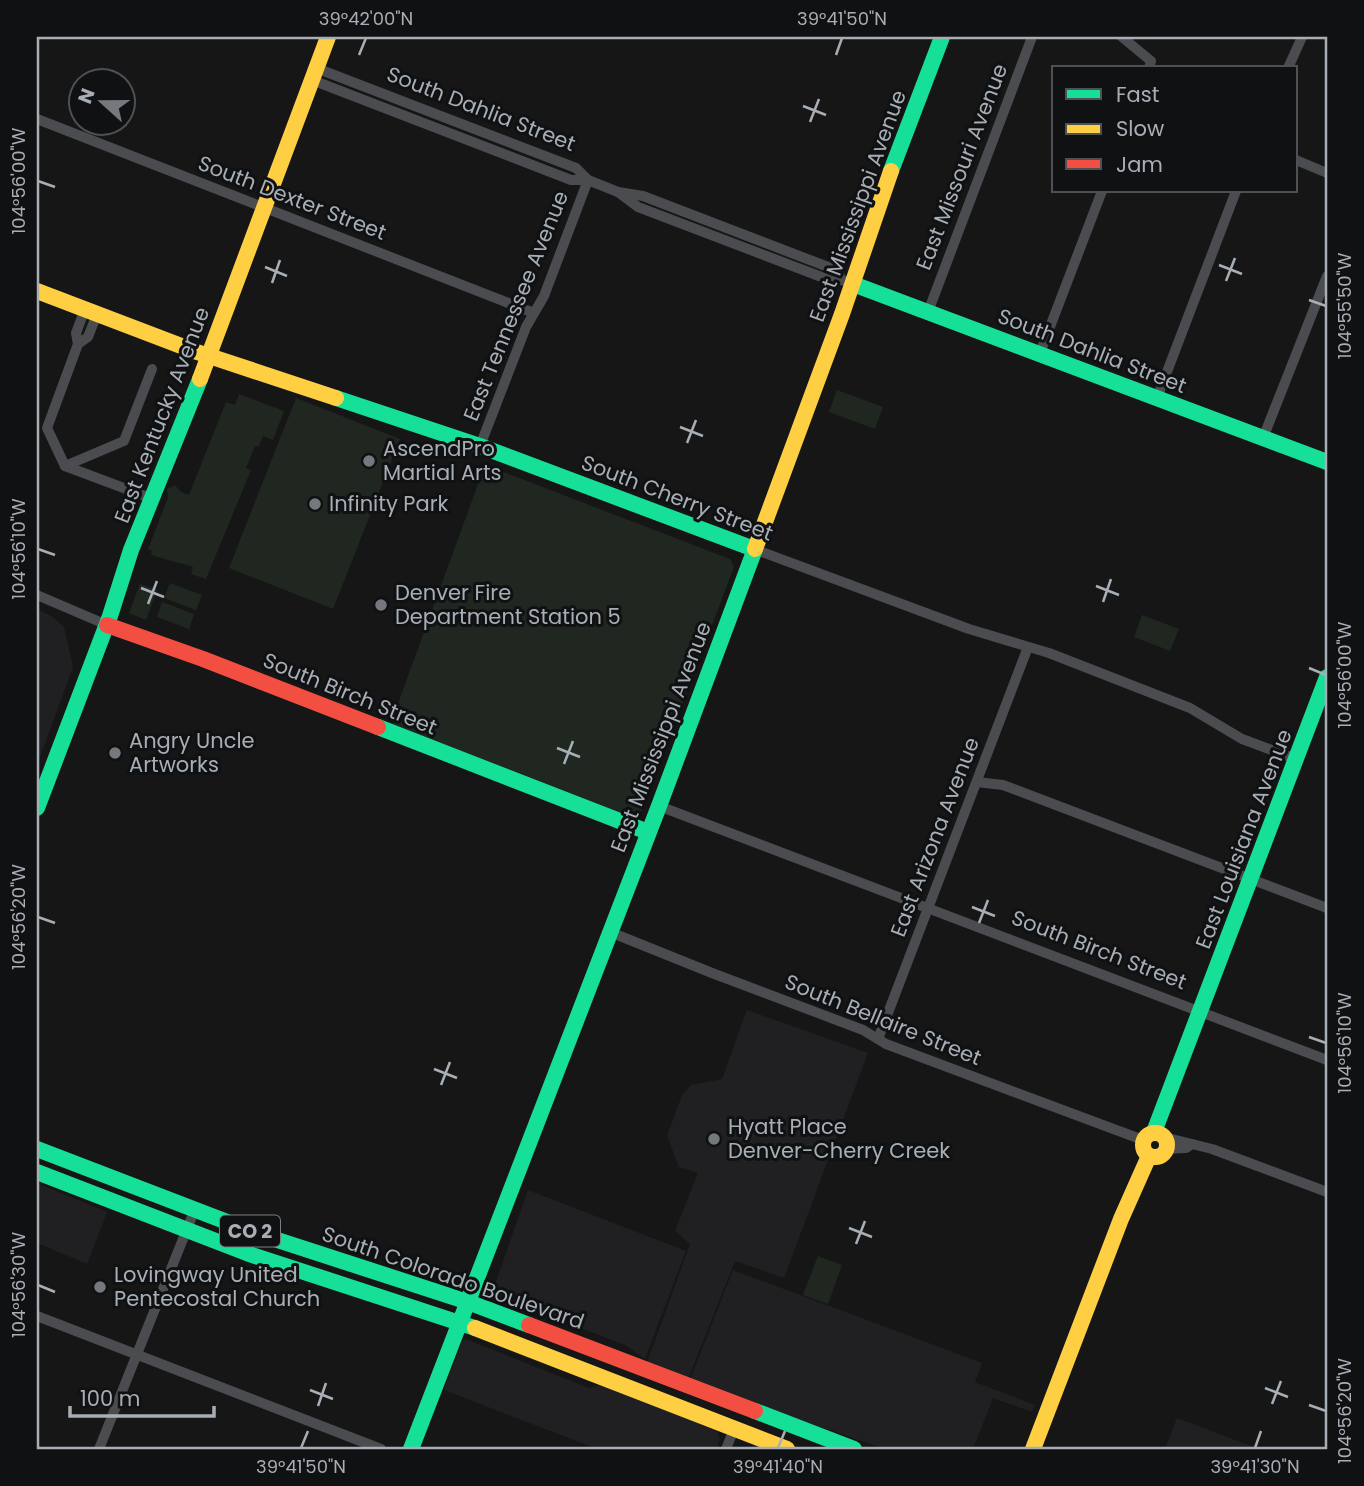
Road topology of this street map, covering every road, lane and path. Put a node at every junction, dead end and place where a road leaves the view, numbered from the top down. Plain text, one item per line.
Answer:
1 (328, 37) edge
2 (942, 37) edge
3 (1032, 37) edge
4 (1122, 37) edge
5 (1302, 37) edge
6 (1150, 66) edge
7 (1289, 66) edge
8 (314, 74) junction
9 (37, 119) edge
10 (1298, 161) edge
11 (1327, 173) edge
12 (588, 180) junction
13 (1102, 192) edge
14 (1236, 192) edge
15 (263, 208) junction
16 (1327, 276) edge
17 (847, 282) junction
18 (37, 291) edge
19 (91, 312) junction
20 (928, 312) junction
21 (534, 313) junction
22 (1040, 353) junction
23 (208, 355) junction
24 (152, 369) dead end
25 (1157, 397) junction
26 (1263, 438) junction
27 (480, 446) junction
28 (1327, 462) edge
29 (65, 466) junction
30 (153, 499) junction
31 (754, 549) junction
32 (37, 595) edge
33 (107, 625) junction
34 (1028, 647) junction
35 (1327, 677) edge
36 (1296, 759) junction
37 (977, 782) junction
38 (659, 806) junction
39 (37, 808) edge
40 (648, 832) junction
41 (1251, 880) junction
42 (929, 908) junction
43 (1327, 908) edge
44 (610, 932) junction
45 (1201, 1011) junction
46 (878, 1039) junction
47 (1327, 1060) edge
48 (1155, 1143) junction
49 (37, 1149) edge
50 (37, 1172) edge
51 (1327, 1192) edge
52 (195, 1209) junction
53 (186, 1231) junction
54 (468, 1302) junction
55 (37, 1316) edge
56 (460, 1322) junction
57 (136, 1356) junction
58 (734, 1429) junction
59 (99, 1449) edge
60 (381, 1449) edge
61 (411, 1449) edge
62 (726, 1449) edge
63 (788, 1449) edge
64 (854, 1449) edge
65 (1034, 1449) edge

1 - 8 street, East Kentucky Avenue
2 - 17 street, East Mississippi Avenue
3 - 20 street, East Missouri Avenue
4 - 6 street
5 - 7 street
8 - 12 street, South Dahlia Street
8 - 15 street, East Kentucky Avenue
9 - 15 street, South Dexter Street
10 - 11 street
12 - 17 street, South Dahlia Street
12 - 21 street, East Tennessee Avenue
13 - 22 street
14 - 25 street
15 - 21 street, South Dexter Street
15 - 23 street, East Kentucky Avenue
16 - 26 street
17 - 20 street, South Dahlia Street
17 - 31 street, East Mississippi Avenue
18 - 19 street, South Cherry Street
19 - 23 street, South Cherry Street
19 - 29 street
20 - 22 street, South Dahlia Street
21 - 27 street, East Tennessee Avenue
22 - 25 street, South Dahlia Street
23 - 27 street, South Cherry Street
23 - 30 street, East Kentucky Avenue
24 - 29 street
25 - 26 street, South Dahlia Street
26 - 28 street, South Dahlia Street
27 - 31 street, South Cherry Street
29 - 30 street
30 - 33 street, East Kentucky Avenue
31 - 34 street, South Cherry Street
31 - 38 street, East Mississippi Avenue
32 - 33 street, South Birch Street
33 - 39 street, East Kentucky Avenue
33 - 40 street, South Birch Street
34 - 36 street, South Cherry Street
34 - 37 street, East Arizona Avenue
35 - 36 street, East Louisiana Avenue
36 - 41 street, East Louisiana Avenue
37 - 41 street
37 - 42 street, East Arizona Avenue
38 - 40 street, East Mississippi Avenue
38 - 42 street, South Birch Street
40 - 44 street, East Mississippi Avenue
41 - 43 street
41 - 45 street, East Louisiana Avenue
42 - 45 street, South Birch Street
42 - 46 street, East Arizona Avenue
44 - 46 street, South Bellaire Street
44 - 54 street, East Mississippi Avenue
45 - 47 street, South Birch Street
45 - 48 street, East Louisiana Avenue
46 - 48 street, South Bellaire Street
48 - 51 street
48 - 65 street, East Louisiana Avenue
49 - 52 street, South Colorado Boulevard / CO 2
50 - 53 street, South Colorado Boulevard / CO 2
52 - 53 street
52 - 54 street, South Colorado Boulevard / CO 2
53 - 56 street, South Colorado Boulevard / CO 2
53 - 57 street
54 - 56 street, East Mississippi Avenue
54 - 64 street, South Colorado Boulevard / CO 2
55 - 57 street
56 - 58 street, South Colorado Boulevard / CO 2
56 - 61 street, East Mississippi Avenue
57 - 59 street
57 - 60 street
58 - 62 street
58 - 63 street, South Colorado Boulevard / CO 2

